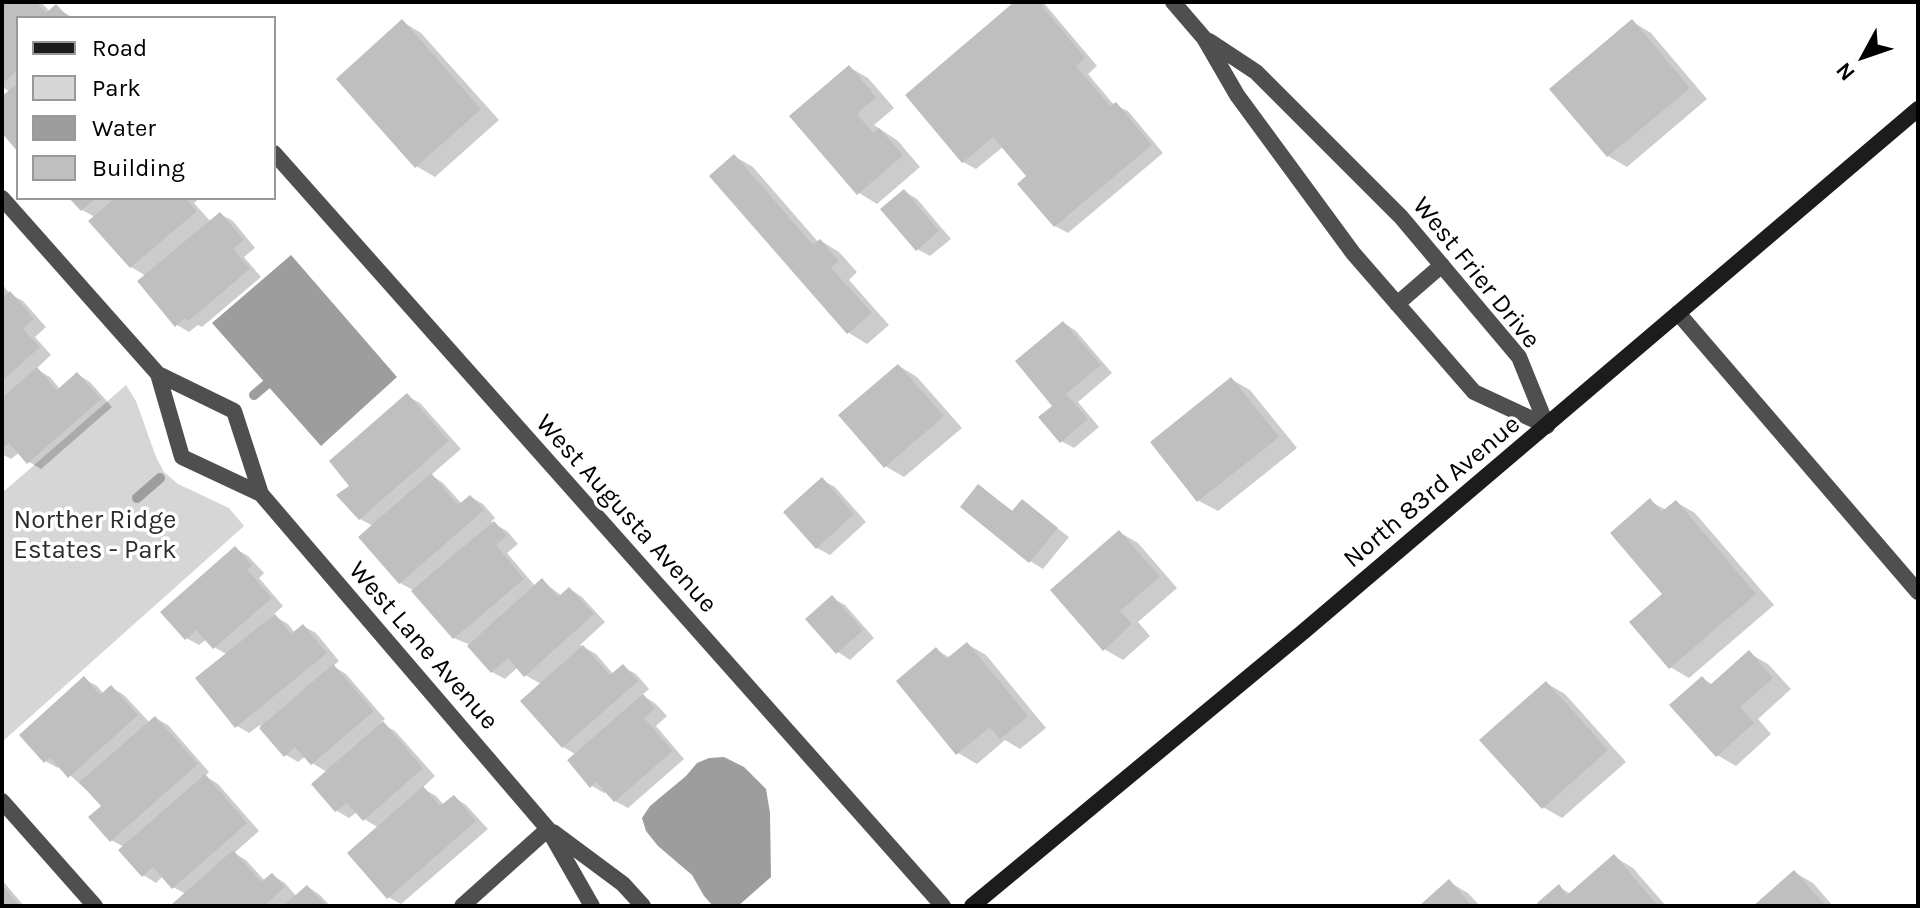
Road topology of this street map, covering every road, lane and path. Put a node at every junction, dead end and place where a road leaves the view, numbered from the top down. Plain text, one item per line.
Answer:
1 (1173, 2) edge
2 (1204, 38) junction
3 (1918, 109) edge
4 (276, 155) edge
5 (2, 198) edge
6 (1442, 265) junction
7 (1397, 304) junction
8 (1678, 313) junction
9 (158, 374) junction
10 (1547, 426) junction
11 (261, 494) junction
12 (1918, 592) edge
13 (2, 801) edge
14 (548, 829) junction
15 (95, 906) edge
16 (462, 906) edge
17 (592, 906) edge
18 (643, 906) edge
19 (943, 906) edge
20 (972, 906) edge

1 - 2 street, West Frier Drive
2 - 6 street, West Frier Drive
2 - 7 street, West Frier Drive
3 - 8 main road, North 83rd Avenue
4 - 19 street, West Augusta Avenue
5 - 9 street, West Lane Avenue
6 - 7 street
6 - 10 street, West Frier Drive
7 - 10 street, West Frier Drive
8 - 10 main road, North 83rd Avenue
8 - 12 street
9 - 11 street, West Lane Avenue
9 - 11 street, West Lane Avenue
10 - 20 main road, North 83rd Avenue
11 - 14 street, West Lane Avenue
13 - 15 street
14 - 16 street
14 - 17 street, West Lane Avenue
14 - 18 street, West Lane Avenue

